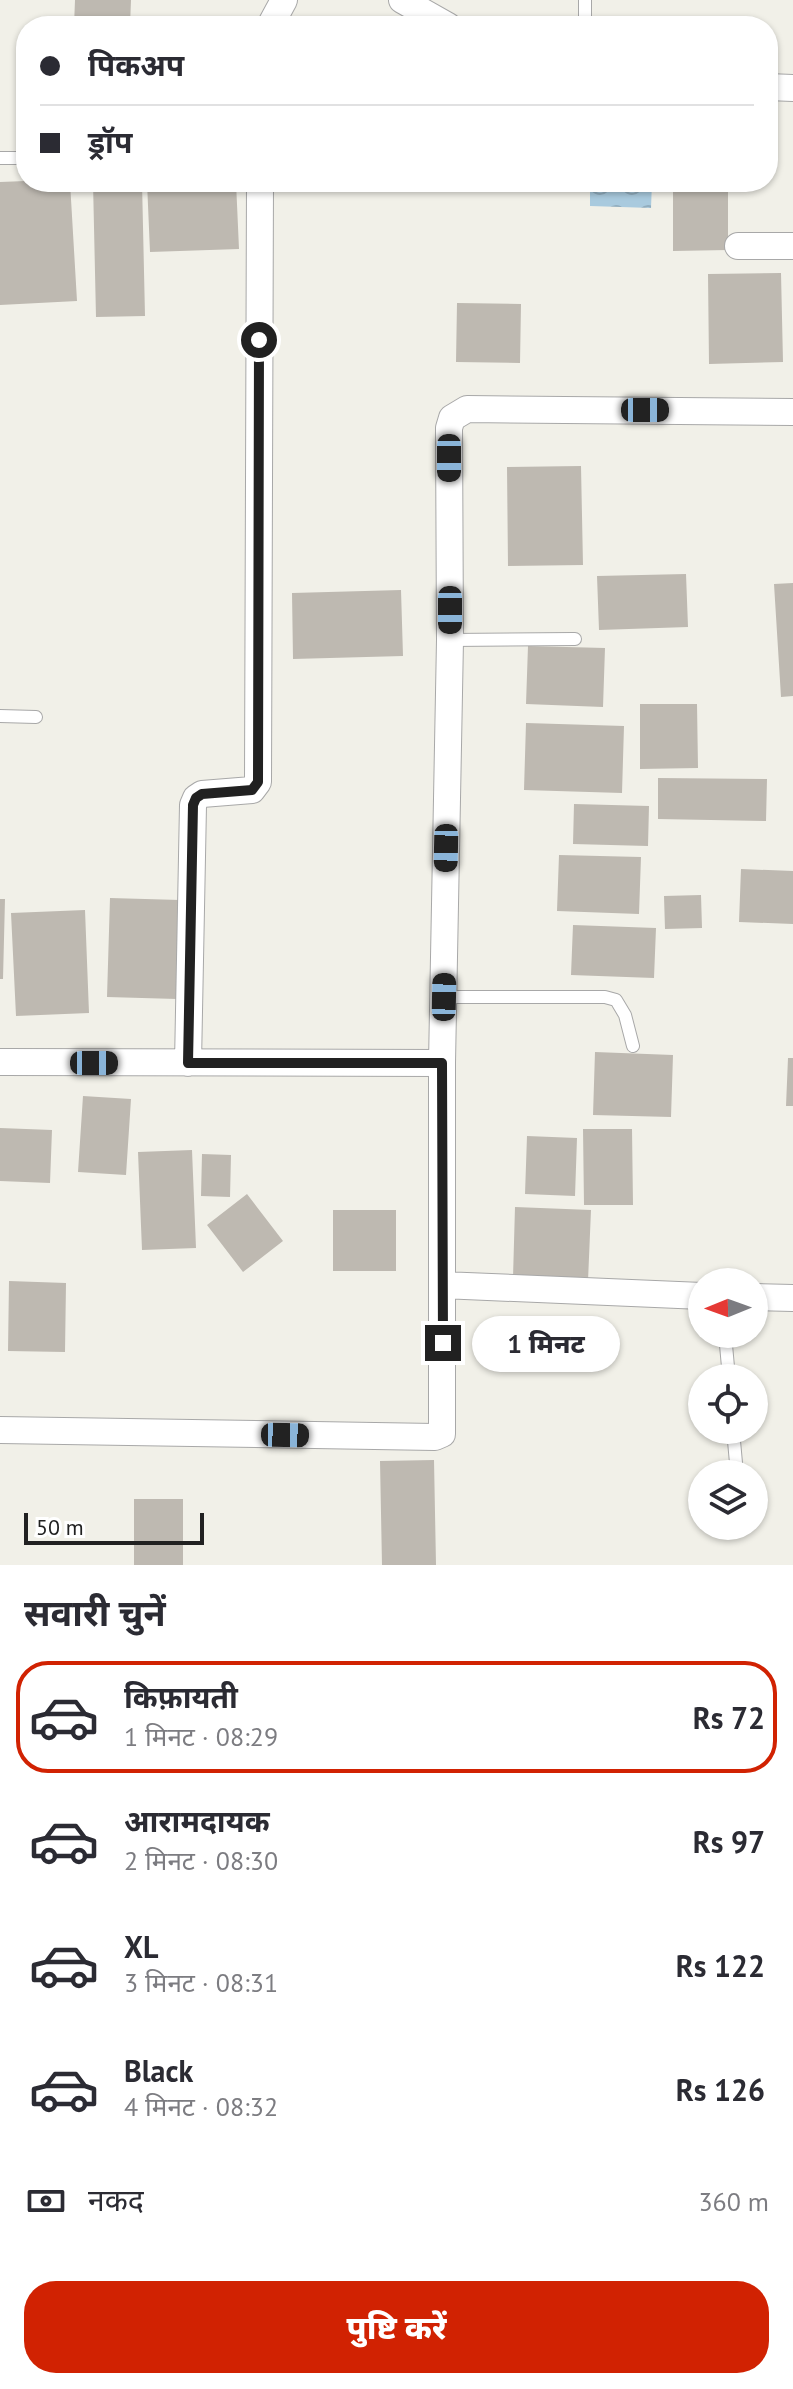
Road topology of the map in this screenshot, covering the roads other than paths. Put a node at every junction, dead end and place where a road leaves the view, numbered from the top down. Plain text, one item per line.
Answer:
1 (402, 0) edge
2 (430, 16) edge
3 (260, 192) edge
4 (738, 246) dead end
5 (793, 246) edge
6 (793, 412) edge
7 (575, 639) dead end
8 (450, 640) junction
9 (0, 716) edge
10 (36, 717) dead end
11 (444, 997) junction
12 (633, 1046) dead end
13 (0, 1062) edge
14 (188, 1063) junction
15 (442, 1063) junction
16 (442, 1285) junction
17 (688, 1295) edge
18 (768, 1297) edge
19 (793, 1298) edge
20 (0, 1430) edge

1 - 2 street
3 - 14 street
4 - 5 street
6 - 8 street
7 - 8 lane
8 - 11 street
9 - 10 lane
11 - 12 lane
11 - 15 street
13 - 14 street
14 - 15 street
15 - 16 street
16 - 17 street
16 - 20 street
18 - 19 street

